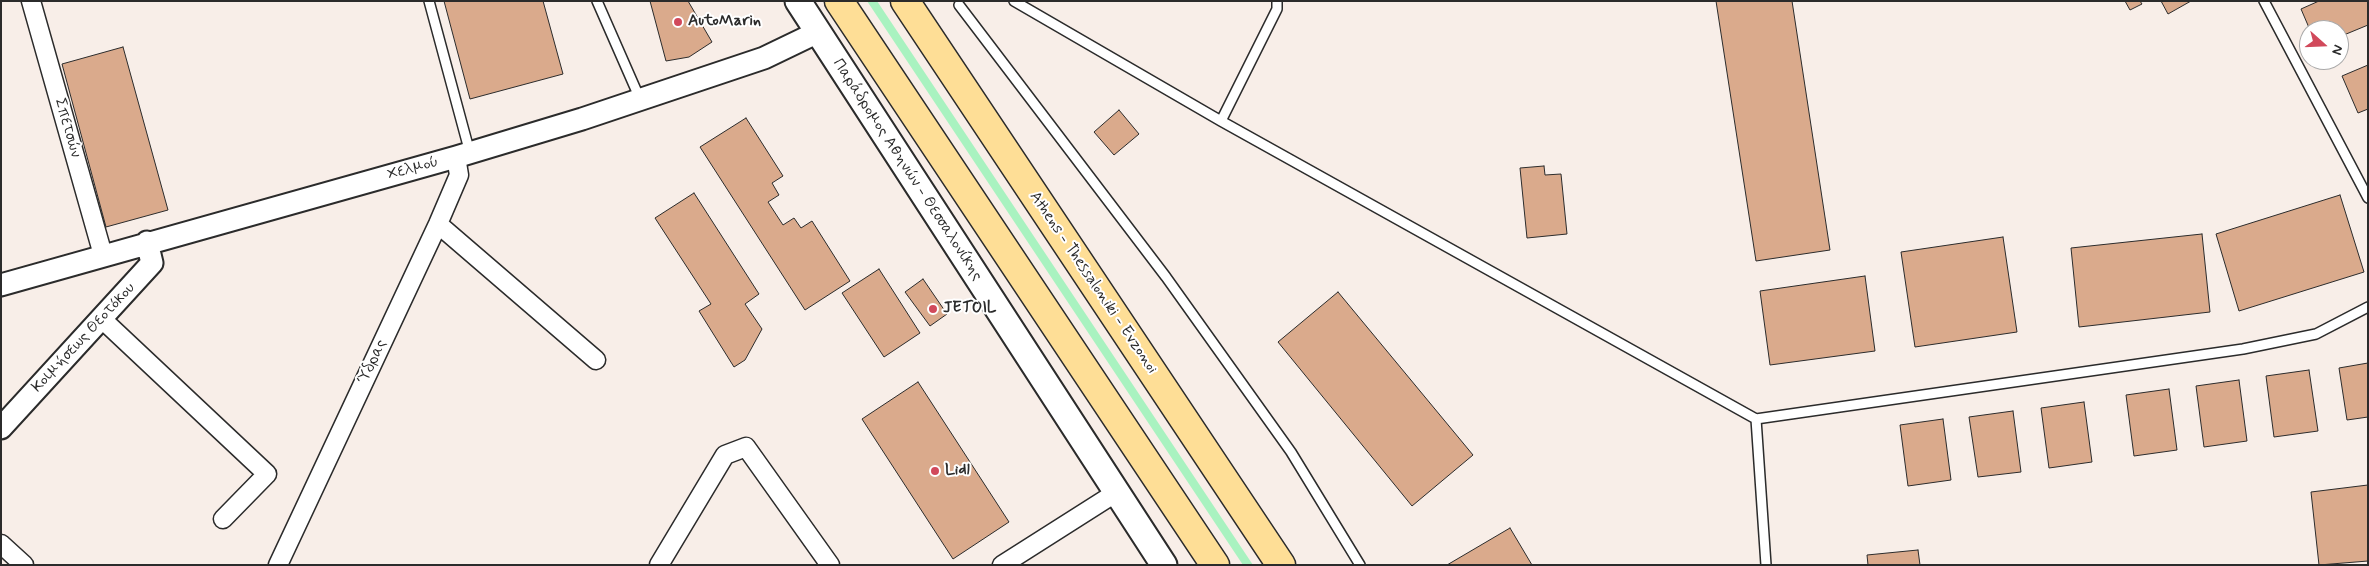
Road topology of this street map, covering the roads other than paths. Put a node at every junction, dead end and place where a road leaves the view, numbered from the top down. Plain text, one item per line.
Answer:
1 (31, 1) edge
2 (429, 1) edge
3 (597, 1) edge
4 (798, 1) edge
5 (839, 1) edge
6 (905, 1) edge
7 (1014, 1) edge
8 (1278, 1) edge
9 (2264, 1) edge
10 (960, 3) edge
11 (818, 32) junction
12 (640, 100) junction
13 (1221, 121) junction
14 (463, 155) junction
15 (2368, 198) edge
16 (438, 224) junction
17 (147, 242) junction
18 (103, 255) junction
19 (1, 285) edge
20 (2368, 307) edge
21 (102, 319) junction
22 (596, 360) dead end
23 (1756, 419) junction
24 (1, 428) edge
25 (1117, 492) junction
26 (223, 519) dead end
27 (1, 544) edge
28 (24, 565) edge
29 (278, 565) edge
30 (659, 565) edge
31 (830, 565) edge
32 (1002, 565) edge
33 (1164, 565) edge
34 (1215, 565) edge
35 (1281, 565) edge
36 (1360, 565) edge
37 (1766, 565) edge

1 - 18 street, Σπετσών
2 - 14 lane
3 - 12 lane
4 - 11 main road, Παράδρομος Αθηνών - Θεσσαλονίκης
5 - 34 highway
6 - 35 highway, Athens - Thessaloniki - Evzonoi
7 - 13 lane
8 - 13 lane
9 - 15 lane
10 - 36 lane
11 - 12 street, Χελμού
11 - 25 main road, Παράδρομος Αθηνών - Θεσσαλονίκης
12 - 14 street, Χελμού
13 - 23 lane
14 - 16 street, Ύδρας
14 - 17 street, Χελμού
16 - 22 street
16 - 29 street, Ύδρας
17 - 18 street, Χελμού
17 - 21 street, Κοιμήσεως Θεοτόκου
18 - 19 street, Χελμού
20 - 23 lane
21 - 24 street, Κοιμήσεως Θεοτόκου
21 - 26 street
23 - 37 lane
25 - 32 street
25 - 33 main road, Παράδρομος Αθηνών - Θεσσαλονίκης
27 - 28 street
30 - 31 street

